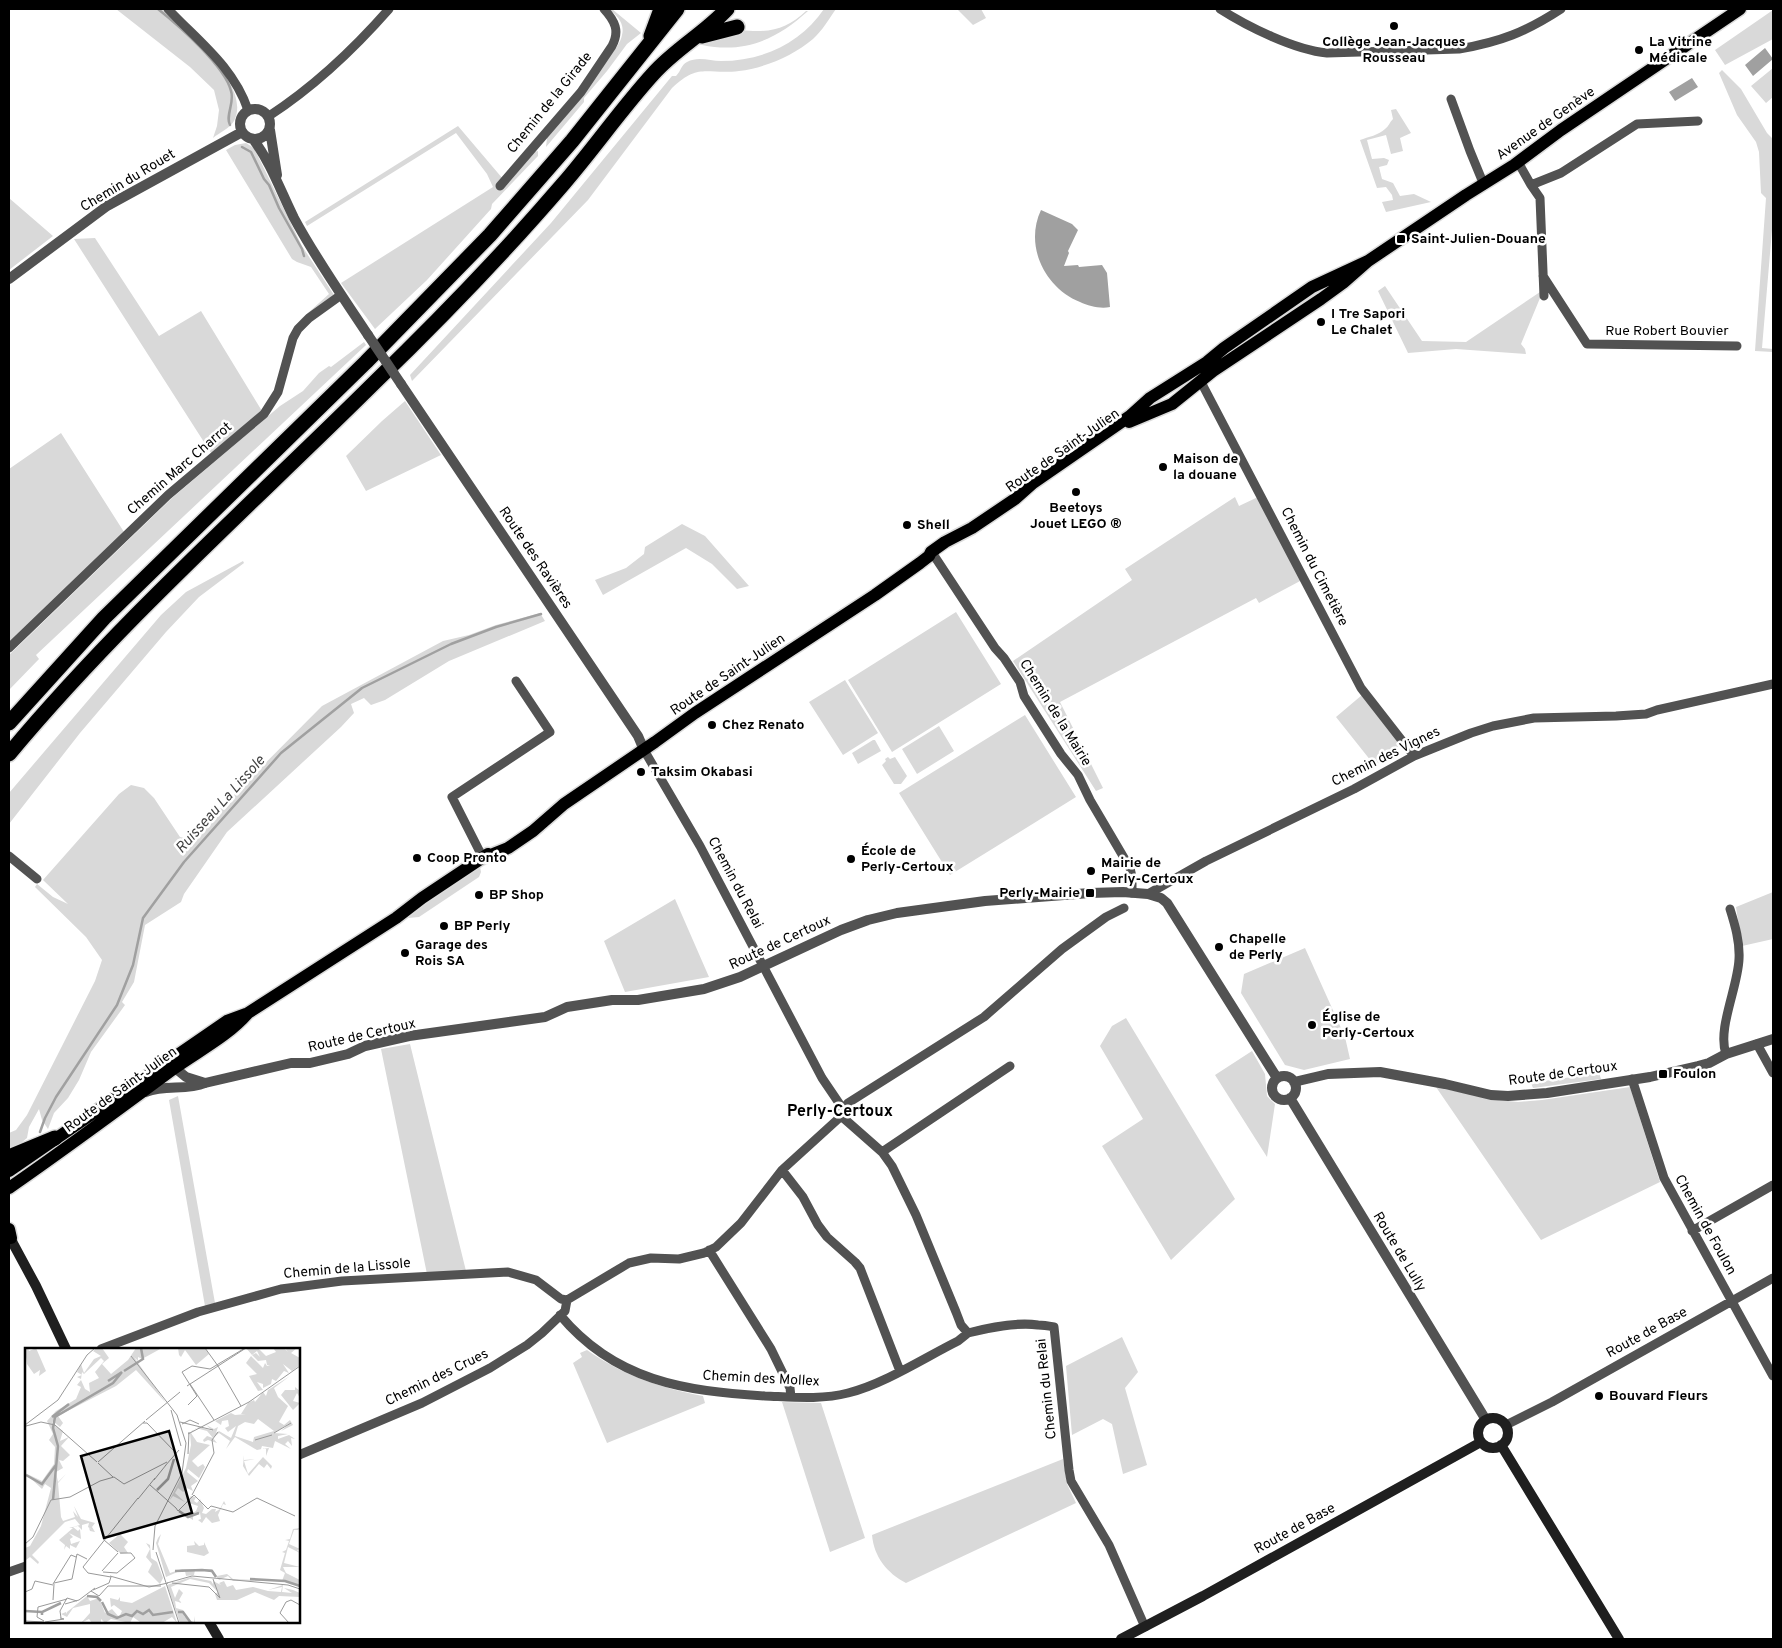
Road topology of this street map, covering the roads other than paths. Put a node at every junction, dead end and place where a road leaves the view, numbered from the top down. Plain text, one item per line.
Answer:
1 (168, 9) edge
2 (389, 9) edge
3 (604, 9) edge
4 (660, 9) edge
5 (677, 9) edge
6 (740, 9) edge
7 (1220, 9) edge
8 (1561, 9) edge
9 (1740, 9) edge
10 (722, 14) edge
11 (737, 26) dead end
12 (694, 39) junction
13 (644, 49) junction
14 (1451, 99) dead end
15 (248, 110) junction
16 (269, 116) junction
17 (1698, 122) dead end
18 (270, 130) junction
19 (242, 132) junction
20 (253, 139) junction
21 (1518, 162) junction
22 (279, 183) junction
23 (1484, 185) junction
24 (1532, 185) junction
25 (500, 186) dead end
26 (1543, 276) junction
27 (9, 279) edge
28 (1330, 285) junction
29 (342, 295) junction
30 (1544, 296) dead end
31 (1281, 308) joint
32 (1268, 317) junction
33 (1291, 321) joint
34 (1276, 330) junction
35 (1737, 346) dead end
36 (1210, 367) junction
37 (1201, 382) junction
38 (932, 556) junction
39 (9, 648) edge
40 (516, 681) dead end
41 (1773, 684) edge
42 (10, 720) edge
43 (644, 750) junction
44 (9, 754) edge
45 (1414, 756) junction
46 (9, 856) edge
47 (483, 858) junction
48 (37, 879) dead end
49 (1132, 893) junction
50 (1148, 894) junction
51 (1124, 908) dead end
52 (1730, 909) dead end
53 (763, 966) junction
54 (1773, 1039) edge
55 (1757, 1044) junction
56 (1726, 1054) junction
57 (172, 1064) junction
58 (1010, 1066) dead end
59 (1773, 1073) edge
60 (1277, 1078) junction
61 (1632, 1079) junction
62 (1294, 1082) junction
63 (205, 1083) junction
64 (142, 1094) junction
65 (1290, 1098) junction
66 (842, 1112) junction
67 (55, 1138) junction
68 (882, 1152) junction
69 (9, 1158) edge
70 (782, 1170) junction
71 (9, 1171) edge
72 (1773, 1185) edge
73 (9, 1188) edge
74 (1692, 1231) junction
75 (10, 1237) edge
76 (709, 1250) junction
77 (1773, 1278) edge
78 (567, 1300) junction
79 (1731, 1302) junction
80 (560, 1315) junction
81 (968, 1333) junction
82 (66, 1348) edge
83 (104, 1348) edge
84 (900, 1371) junction
85 (1773, 1376) edge
86 (791, 1397) junction
87 (1486, 1420) junction
88 (1506, 1425) junction
89 (1481, 1442) junction
90 (1501, 1445) junction
91 (300, 1455) edge
92 (25, 1566) edge
93 (9, 1572) edge
94 (210, 1623) edge
95 (1145, 1627) junction
96 (219, 1639) edge
97 (1121, 1639) edge
98 (1619, 1639) edge

1 - 15 street
2 - 16 street
3 - 25 street, Chemin de la Girade
4 - 13 highway
5 - 13 highway
6 - 10 highway
7 - 8 street
9 - 21 main road, Avenue de Genève
10 - 12 highway
11 - 12 highway
12 - 44 highway
13 - 42 highway
14 - 23 street
15 - 16 street
15 - 19 street
16 - 18 street
17 - 24 street
18 - 20 street
18 - 22 street
19 - 20 street
19 - 27 street, Chemin du Rouet
20 - 22 street
21 - 23 main road, Avenue de Genève
21 - 24 street
22 - 29 street
23 - 28 main road, Avenue de Genève
24 - 26 street
26 - 30 street
26 - 35 street, Rue Robert Bouvier
28 - 31 main road, Avenue de Genève
28 - 33 main road, Avenue de Genève
29 - 39 street, Chemin Marc Charrot
29 - 43 street, Route des Ravières, bridge
31 - 32 main road, Route de Saint-Julien
32 - 34 main road
32 - 36 main road, Route de Saint-Julien
33 - 34 main road, Route de Saint-Julien
34 - 36 main road, Route de Saint-Julien
36 - 37 main road, Route de Saint-Julien
36 - 38 main road, Route de Saint-Julien
37 - 38 main road, Route de Saint-Julien
37 - 45 street, Chemin du Cimetière
38 - 43 main road, Route de Saint-Julien
38 - 49 street, Chemin de la Mairie
40 - 47 street
41 - 45 street, Chemin des Vignes
43 - 47 main road, Route de Saint-Julien
43 - 53 street, Chemin du Relai
45 - 50 street, Chemin des Vignes
46 - 48 street
47 - 57 main road, Route de Saint-Julien
49 - 50 street, Route de Certoux
49 - 53 street, Route de Certoux
50 - 60 street, Route de Certoux
51 - 66 street
52 - 56 street
53 - 63 street, Route de Certoux
53 - 66 street, Chemin du Relai
54 - 55 street, Route de Certoux
55 - 56 street, Route de Certoux
55 - 59 street
56 - 61 street, Route de Certoux
57 - 63 street
57 - 64 main road, Route de Saint-Julien
57 - 67 main road, Route de Saint-Julien
58 - 68 street
60 - 62 street
60 - 65 street
61 - 62 street, Route de Certoux
61 - 74 street, Chemin de Foulon
62 - 65 street
63 - 64 street, Route de Certoux
64 - 73 main road, Route de Saint-Julien
65 - 87 street, Route de Lully
66 - 68 street, Chemin du Relai
66 - 70 street
67 - 69 highway
67 - 71 main road, Route de Saint-Julien
68 - 81 street, Chemin du Relai
70 - 76 street
70 - 84 street
72 - 74 street
74 - 79 street, Chemin de Foulon
75 - 82 main road
76 - 78 street
76 - 86 street
77 - 79 street, Route de Base
78 - 80 street, Chemin des Crues
78 - 83 street, Chemin de la Lissole
79 - 85 street, Chemin de Foulon
79 - 88 street, Route de Base
80 - 86 street, Chemin des Mollex
80 - 91 street, Chemin des Crues
81 - 84 street, Chemin des Mollex
81 - 95 street, Chemin du Relai
84 - 86 street, Chemin des Mollex
87 - 88 main road
87 - 89 main road
88 - 90 main road
89 - 90 main road
89 - 95 main road, Route de Base
90 - 98 main road
92 - 93 street
94 - 96 main road
95 - 97 main road, Route de Base

